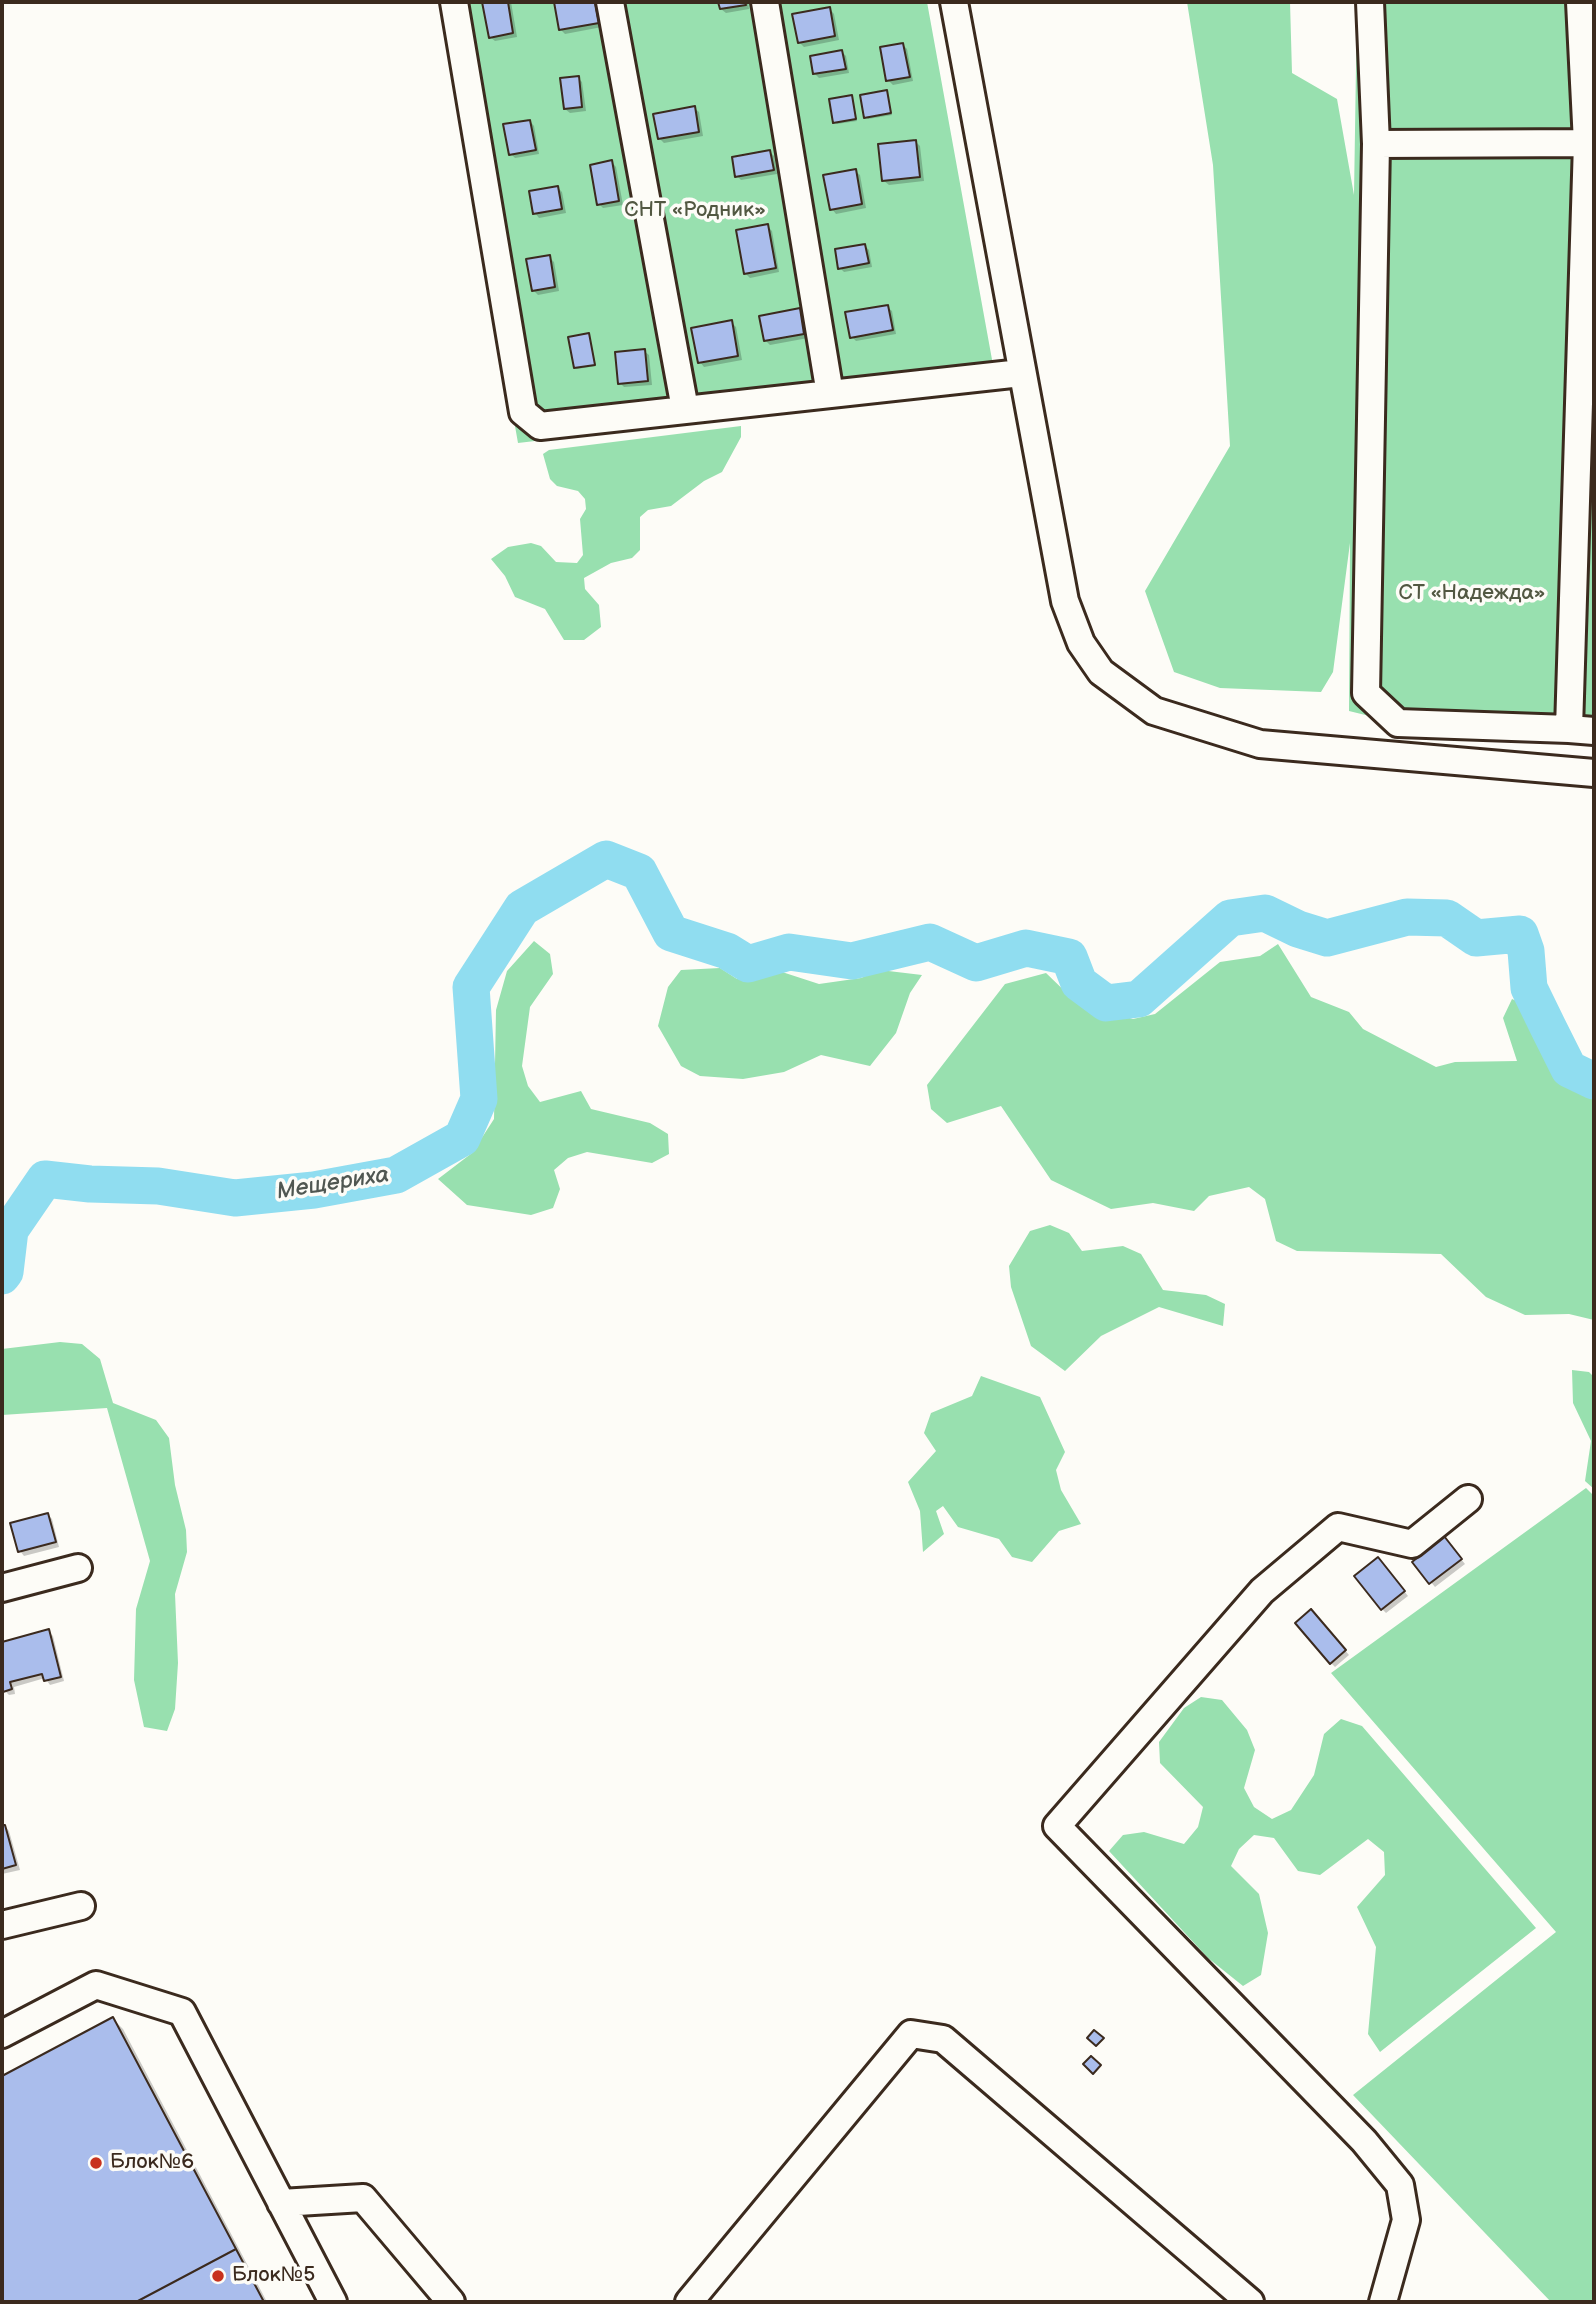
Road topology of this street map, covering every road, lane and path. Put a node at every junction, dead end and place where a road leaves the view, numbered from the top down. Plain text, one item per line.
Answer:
1 (454, 2) edge
2 (610, 2) edge
3 (765, 2) edge
4 (954, 2) edge
5 (1370, 2) edge
6 (1580, 2) edge
7 (1591, 143) edge
8 (1376, 144) junction
9 (1021, 373) junction
10 (830, 394) junction
11 (685, 409) junction
12 (1581, 730) edge
13 (1594, 773) edge
14 (1468, 1499) dead end
15 (78, 1568) dead end
16 (2, 1588) edge
17 (81, 1906) dead end
18 (2, 1925) edge
19 (2, 2034) edge
20 (281, 2203) junction
21 (333, 2302) edge
22 (451, 2302) edge
23 (689, 2302) edge
24 (1250, 2302) edge
25 (1383, 2302) edge

1 - 11 street
2 - 11 street
3 - 10 street
4 - 9 street
5 - 8 street
6 - 7 street
7 - 8 street
7 - 12 street
8 - 12 street
9 - 10 street
9 - 13 street
10 - 11 street
14 - 25 street
15 - 16 street
17 - 18 street
19 - 20 street
20 - 21 street
20 - 22 street
23 - 24 street

